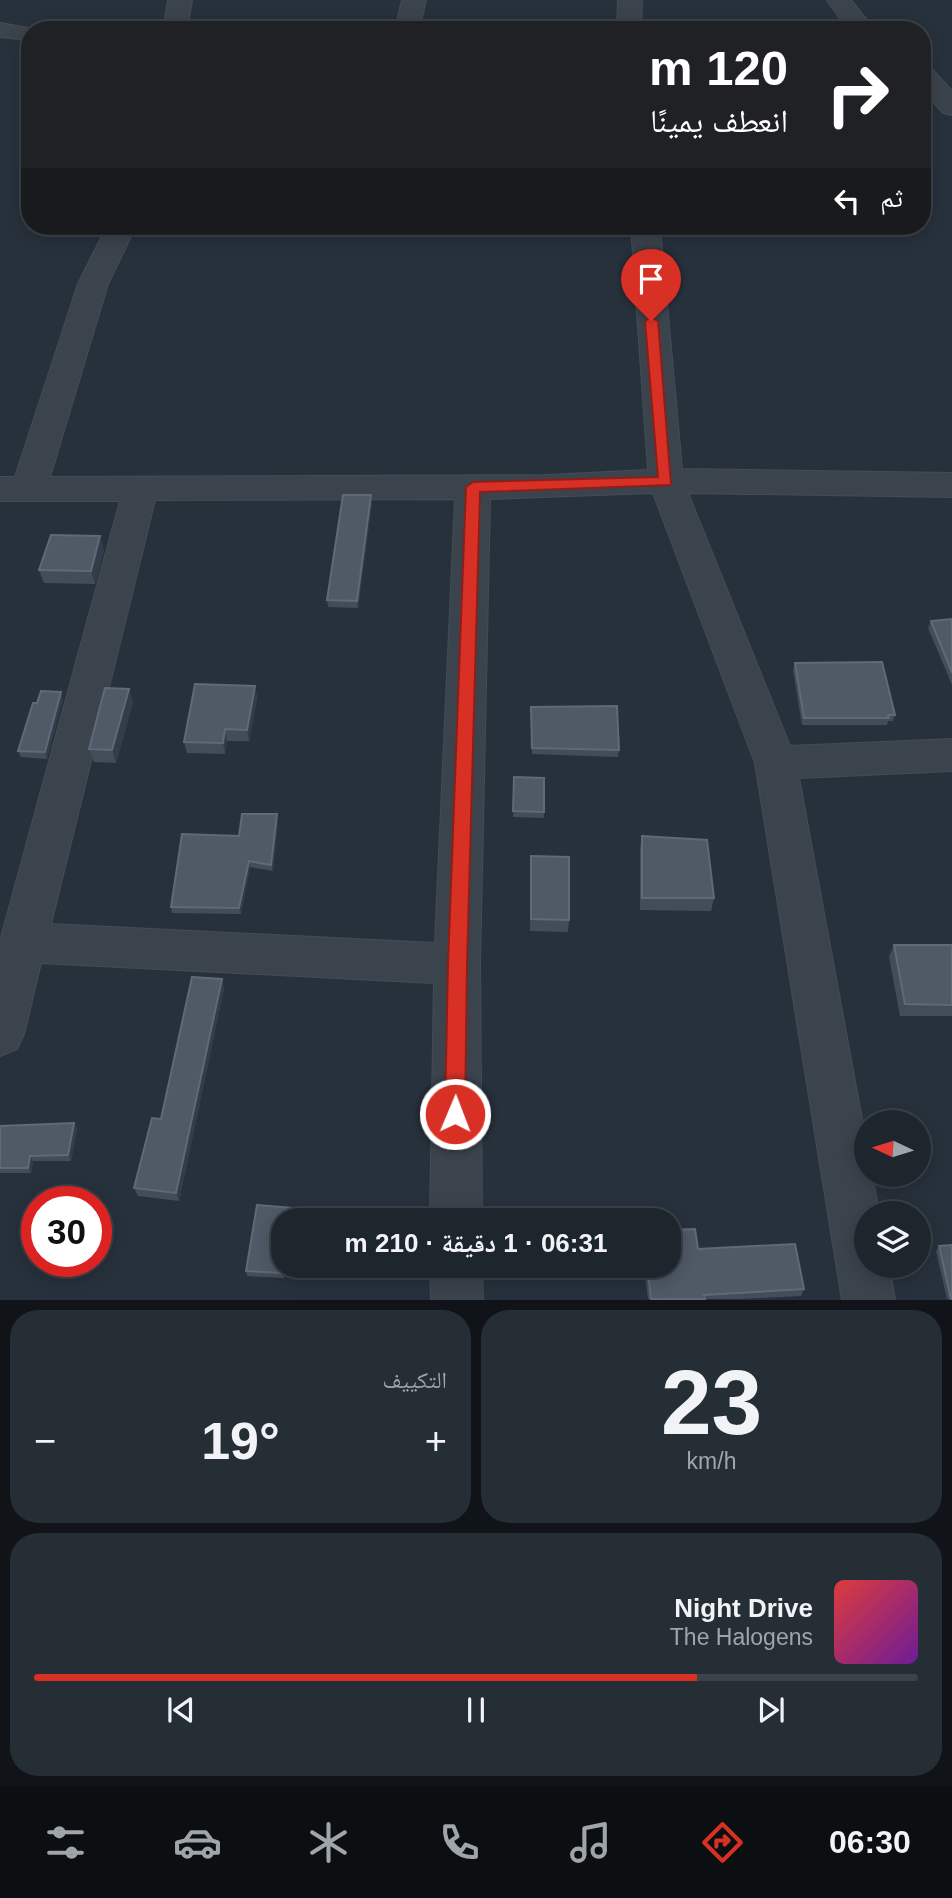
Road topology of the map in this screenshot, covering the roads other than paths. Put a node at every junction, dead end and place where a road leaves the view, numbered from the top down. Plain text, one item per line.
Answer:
1 (180, 0) edge
2 (414, 0) edge
3 (630, 0) edge
4 (839, 0) edge
5 (176, 21) edge
6 (409, 21) edge
7 (629, 21) edge
8 (853, 21) edge
9 (0, 30) edge
10 (21, 32) edge
11 (931, 83) edge
12 (952, 107) edge
13 (117, 235) edge
14 (646, 235) edge
15 (666, 481) junction
16 (952, 485) edge
17 (141, 487) junction
18 (473, 487) junction
19 (15, 489) edge
20 (952, 755) edge
21 (775, 763) junction
22 (22, 942) junction
23 (457, 964) junction
24 (0, 1034) edge
25 (456, 1208) edge
26 (456, 1278) edge
27 (457, 1300) edge
28 (869, 1300) edge

1 - 5 street
2 - 6 street
3 - 7 street
4 - 8 street
9 - 10 street
11 - 12 street
13 - 19 street
14 - 15 street
15 - 16 street
15 - 18 street
15 - 21 street
17 - 18 street
17 - 19 street
17 - 22 street
18 - 23 street
20 - 21 street
21 - 28 street
22 - 23 street
22 - 24 street
23 - 25 street
26 - 27 street

